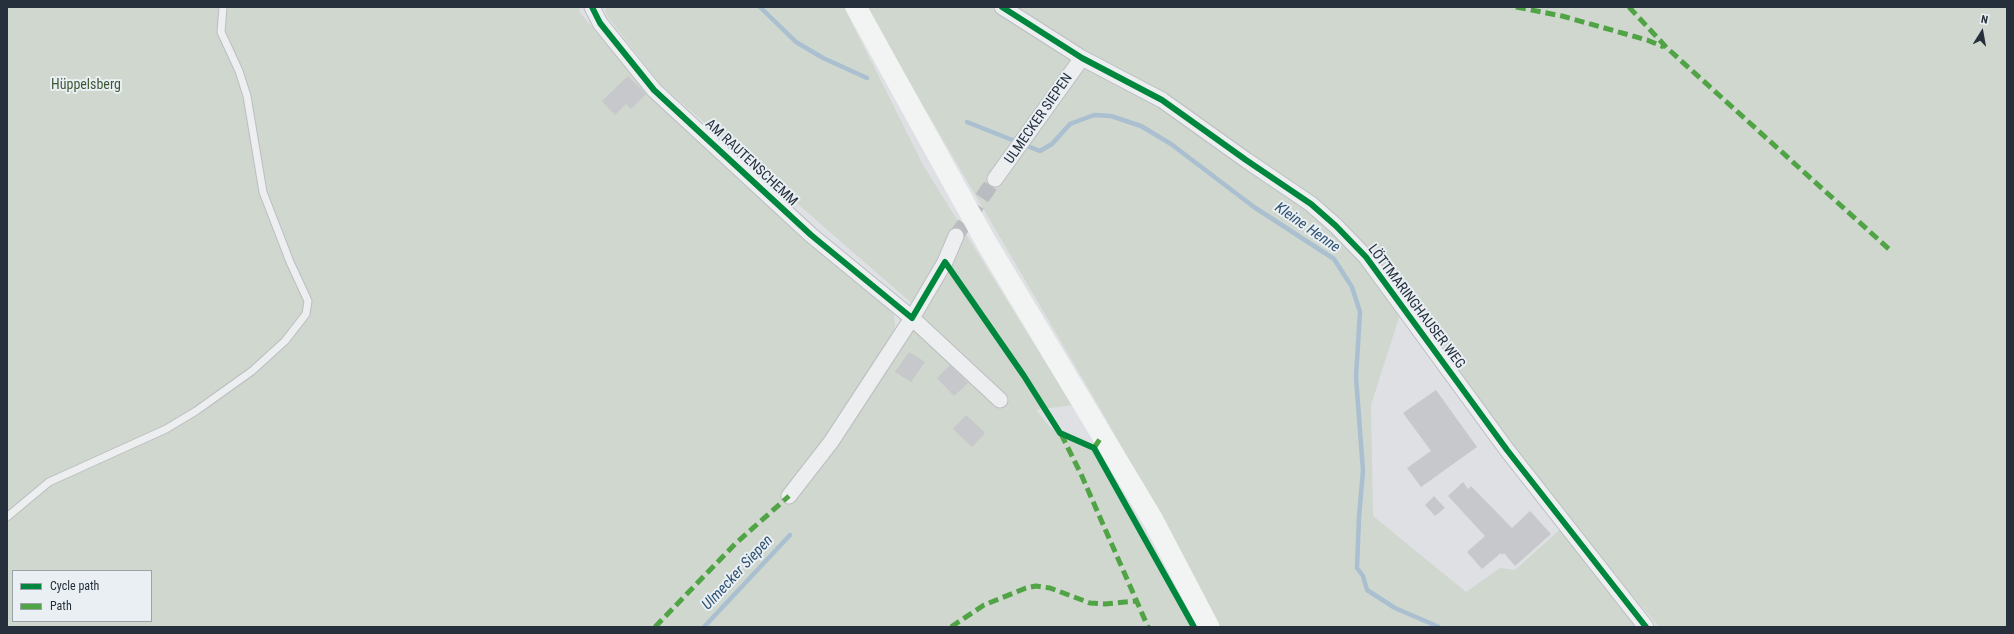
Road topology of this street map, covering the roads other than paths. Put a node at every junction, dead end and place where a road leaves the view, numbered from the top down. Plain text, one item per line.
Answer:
1 (223, 7) edge
2 (592, 7) edge
3 (856, 7) edge
4 (1002, 7) edge
5 (1082, 58) junction
6 (995, 179) tunnel mouth
7 (956, 236) tunnel mouth
8 (912, 318) junction
9 (1000, 400) dead end
10 (789, 496) dead end
11 (7, 517) edge
12 (1209, 627) edge
13 (1646, 627) edge

1 - 11 lane
2 - 8 street, AM RAUTENSCHEMM
3 - 12 main road
4 - 5 street, LÖTTMARINGHAUSER WEG
5 - 6 street, ULMECKER SIEPEN
5 - 13 street, LÖTTMARINGHAUSER WEG
7 - 8 street
8 - 9 street
8 - 10 street

